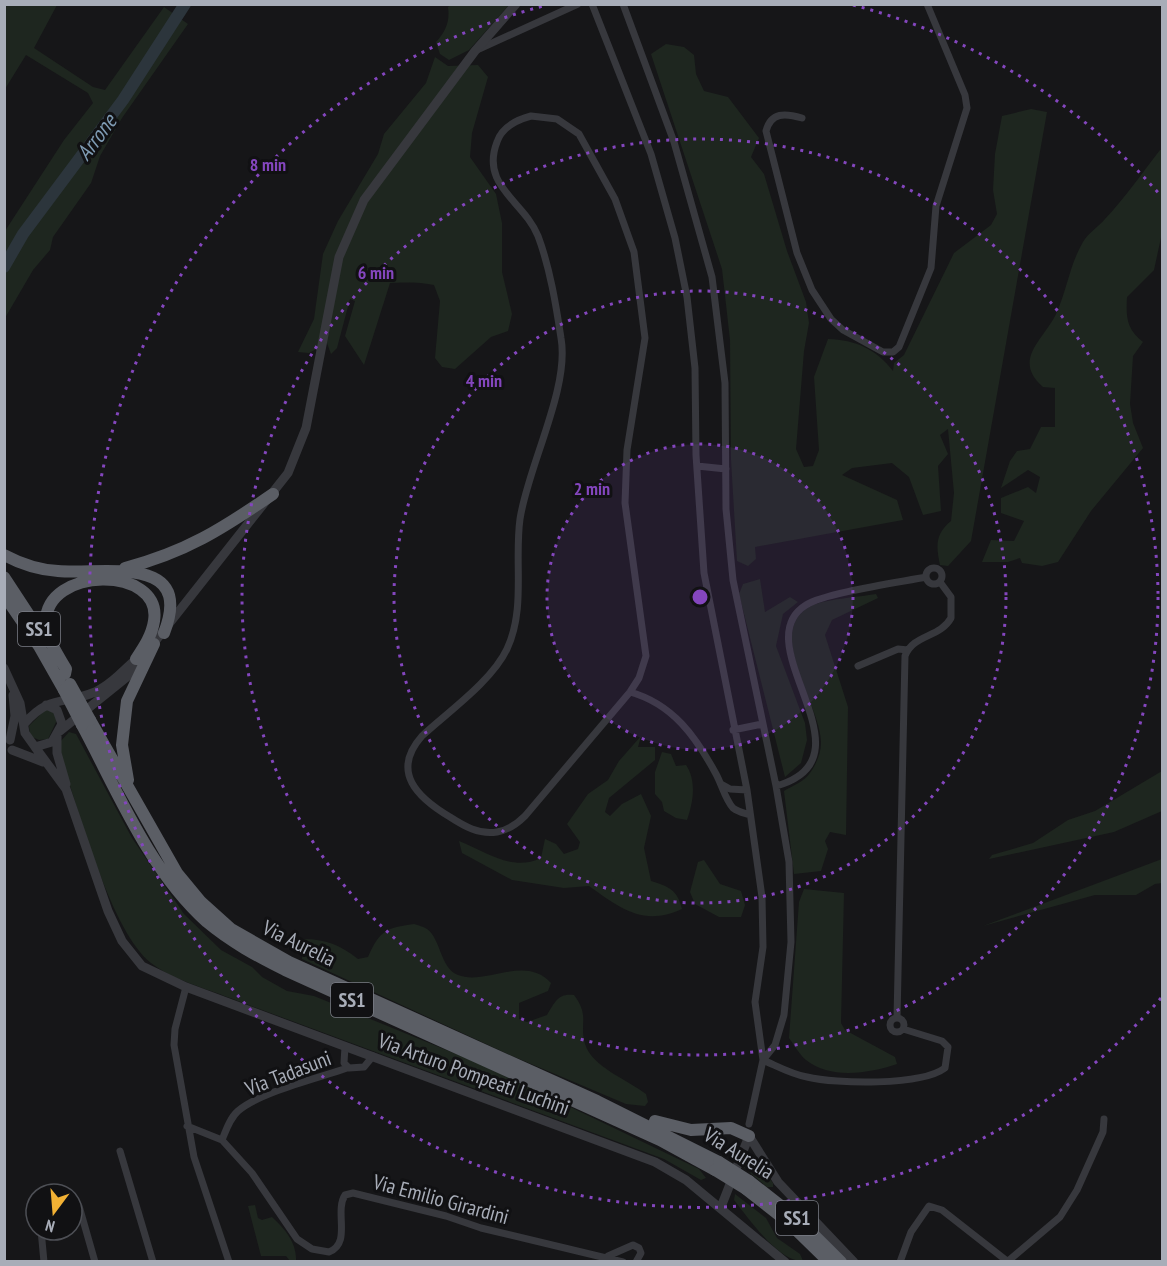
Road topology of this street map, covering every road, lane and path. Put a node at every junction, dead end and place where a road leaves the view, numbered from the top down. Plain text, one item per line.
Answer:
1 (516, 4) edge
2 (578, 4) edge
3 (592, 4) edge
4 (623, 4) edge
5 (927, 4) edge
6 (475, 51) junction
7 (802, 118) dead end
8 (697, 466) junction
9 (726, 469) junction
10 (273, 494) junction
11 (4, 555) edge
12 (114, 571) junction
13 (4, 577) edge
14 (926, 577) junction
15 (940, 582) junction
16 (4, 595) edge
17 (164, 633) junction
18 (154, 644) junction
19 (908, 650) junction
20 (140, 657) junction
21 (858, 666) dead end
22 (4, 668) edge
23 (66, 683) junction
24 (12, 685) junction
25 (630, 692) junction
26 (46, 705) junction
27 (86, 722) junction
28 (762, 724) junction
29 (24, 726) junction
30 (733, 730) junction
31 (58, 733) junction
32 (8, 746) edge
33 (34, 747) junction
34 (55, 772) junction
35 (721, 783) junction
36 (776, 786) junction
37 (66, 789) junction
38 (747, 790) junction
39 (750, 815) junction
40 (146, 822) junction
41 (186, 987) junction
42 (897, 1018) junction
43 (903, 1029) junction
44 (345, 1046) junction
45 (373, 1056) junction
46 (763, 1060) junction
47 (347, 1068) junction
48 (539, 1075) junction
49 (1104, 1119) dead end
50 (187, 1126) junction
51 (749, 1130) junction
52 (222, 1140) junction
53 (120, 1151) dead end
54 (717, 1166) junction
55 (748, 1185) junction
56 (721, 1207) junction
57 (789, 1222) junction
58 (84, 1232) edge
59 (42, 1242) edge
60 (608, 1256) junction
61 (44, 1262) edge
62 (95, 1262) edge
63 (153, 1262) edge
64 (229, 1262) edge
65 (623, 1262) edge
66 (636, 1262) edge
67 (785, 1262) edge
68 (821, 1262) edge
69 (829, 1262) edge
70 (841, 1262) edge
71 (854, 1262) edge
72 (900, 1262) edge
73 (1007, 1262) edge

1 - 6 street
2 - 6 street
3 - 8 street
4 - 9 street
5 - 7 street
6 - 10 street
8 - 9 street
8 - 30 street
9 - 28 street
10 - 12 highway
10 - 17 street
11 - 12 highway
12 - 17 highway
13 - 23 highway, Via Aurelia / SS1
14 - 15 street
14 - 15 street
14 - 36 street
15 - 19 street
16 - 23 highway, Via Aurelia / SS1
17 - 18 street
18 - 20 street
18 - 40 highway
19 - 21 street
19 - 42 street
20 - 23 highway
20 - 26 street
20 - 31 street
22 - 24 street
23 - 27 highway, Via Aurelia / SS1, bridge
24 - 29 street
24 - 32 street
25 - 25 street
25 - 35 street
26 - 29 street
26 - 31 street
27 - 40 highway, Via Aurelia / SS1
27 - 54 highway, Via Aurelia / SS1
28 - 30 street
28 - 36 street
29 - 32 street
29 - 33 street
30 - 38 street
31 - 33 street
31 - 37 street, Via Arturo Pompeati Luchini
32 - 33 street
32 - 34 street, Via Arturo Pompeati Luchini
33 - 34 street, Via Arturo Pompeati Luchini
34 - 37 street, Via Arturo Pompeati Luchini
35 - 38 street
35 - 39 street
36 - 46 street
37 - 41 street, Via Arturo Pompeati Luchini
38 - 39 street
39 - 46 street
40 - 48 highway, Via Aurelia / SS1
41 - 44 street, Via Arturo Pompeati Luchini
41 - 50 street
42 - 43 street
42 - 43 street
43 - 46 street
44 - 45 street, Via Arturo Pompeati Luchini
44 - 47 street, Via Tadasuni
45 - 47 street, Via Tadasuni
45 - 56 street, Via Arturo Pompeati Luchini
46 - 51 street
47 - 52 street, Via Tadasuni
48 - 51 highway
48 - 54 highway, Via Aurelia / SS1
49 - 73 street
50 - 52 street, Via Emilio Girardini
50 - 64 street
51 - 56 street
51 - 71 street
52 - 60 street, Via Emilio Girardini
53 - 63 street
54 - 55 highway, Via Aurelia / SS1, bridge
55 - 57 highway, Via Aurelia / SS1
55 - 70 highway, Via Aurelia / SS1
56 - 67 street, Via Arturo Pompeati Luchini
57 - 68 highway
57 - 69 highway, Via Aurelia / SS1
58 - 62 street
59 - 61 street
60 - 65 street, Via Emilio Girardini
60 - 66 street
72 - 73 street

